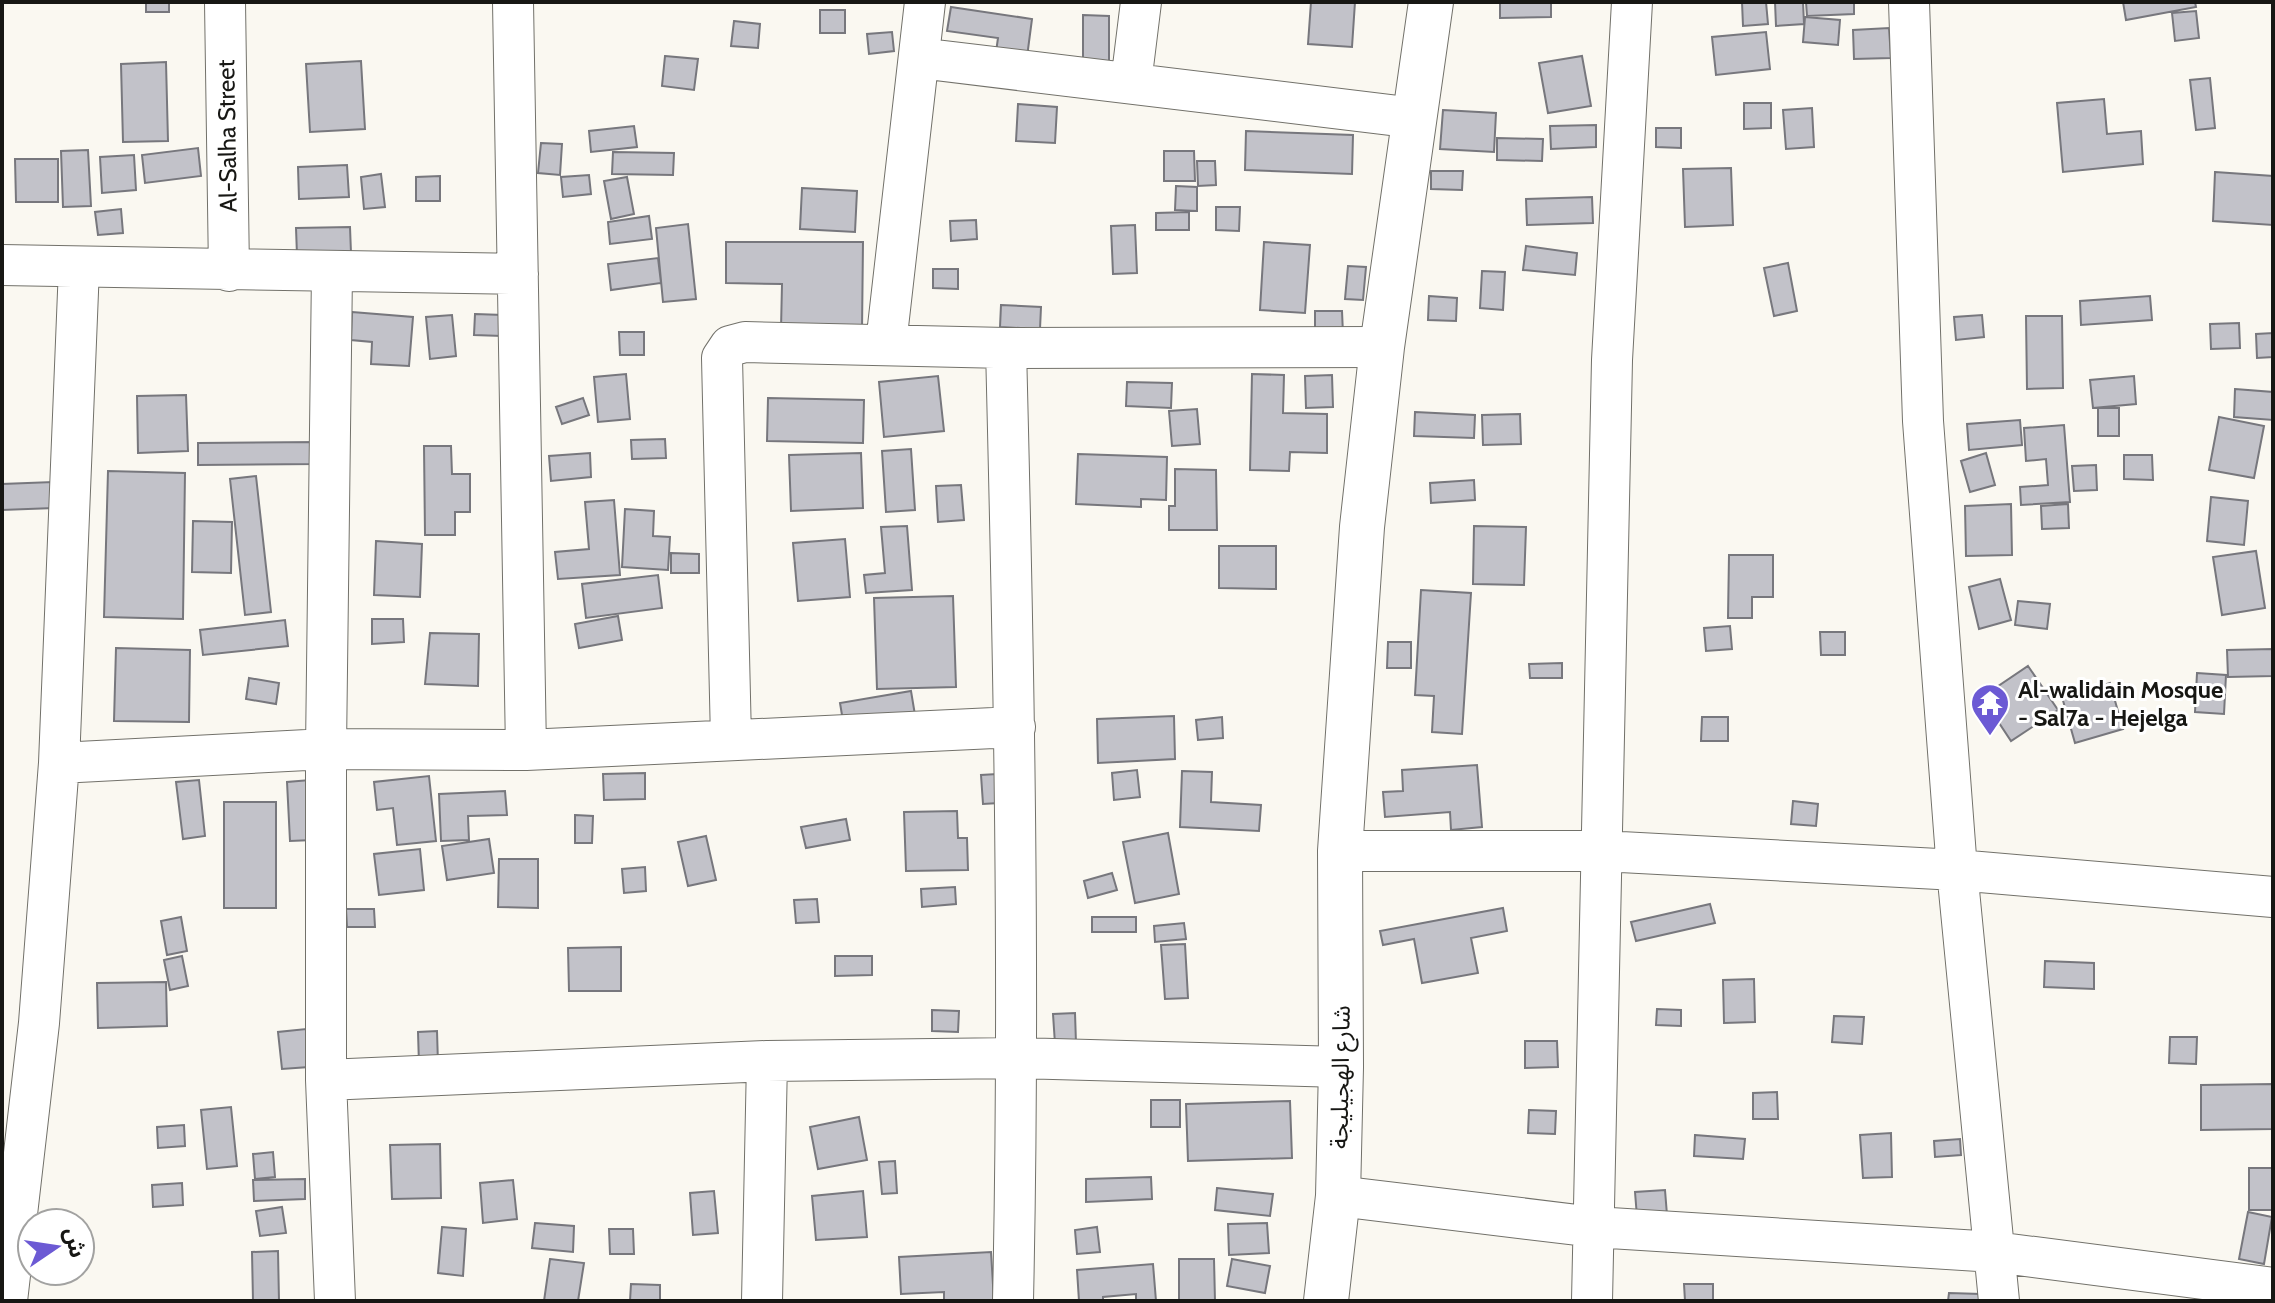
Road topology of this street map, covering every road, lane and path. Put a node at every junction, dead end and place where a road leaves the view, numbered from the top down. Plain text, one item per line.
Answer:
1 (225, 2) edge
2 (513, 2) edge
3 (925, 2) edge
4 (1141, 2) edge
5 (1431, 2) edge
6 (1632, 2) edge
7 (1909, 2) edge
8 (919, 58) junction
9 (1131, 83) junction
10 (1415, 118) junction
11 (2, 265) edge
12 (79, 267) junction
13 (229, 271) junction
14 (332, 271) junction
15 (518, 274) junction
16 (886, 344) junction
17 (1382, 347) junction
18 (1006, 348) junction
19 (1015, 727) junction
20 (731, 739) junction
21 (326, 749) junction
22 (526, 750) junction
23 (59, 763) junction
24 (1340, 851) junction
25 (1602, 851) junction
26 (1957, 870) junction
27 (2273, 897) edge
28 (1017, 1058) junction
29 (767, 1061) junction
30 (1341, 1067) junction
31 (326, 1080) junction
32 (1338, 1196) junction
33 (1594, 1227) junction
34 (1995, 1252) junction
35 (2273, 1288) edge
36 (7, 1301) edge
37 (335, 1301) edge
38 (762, 1301) edge
39 (1013, 1301) edge
40 (1326, 1301) edge
41 (1592, 1301) edge
42 (1999, 1301) edge

1 - 13 street, Al-Salha Street
2 - 15 street
3 - 8 street
4 - 9 street
5 - 10 street, شارع الهجيليجة
6 - 25 street
7 - 26 street
8 - 9 street
8 - 16 street
9 - 10 street
10 - 17 street, شارع الهجيليجة
11 - 12 street
12 - 13 street
12 - 23 street
13 - 14 street
14 - 15 street
14 - 21 street
15 - 22 street
16 - 18 street
16 - 20 street
17 - 18 street
17 - 24 street, شارع الهجيليجة
18 - 19 street
19 - 20 street
19 - 28 street
20 - 22 street
21 - 22 street
21 - 23 street
21 - 31 street
23 - 36 street
24 - 25 street
24 - 30 street, شارع الهجيليجة
25 - 26 street
25 - 33 street
26 - 27 street
26 - 34 street
28 - 29 street
28 - 30 street
28 - 39 street
29 - 31 street
29 - 38 street
30 - 32 street, شارع الهجيليجة
31 - 37 street
32 - 33 street
32 - 40 street, شارع الهجيليجة
33 - 34 street
33 - 41 street
34 - 35 street
34 - 42 street

